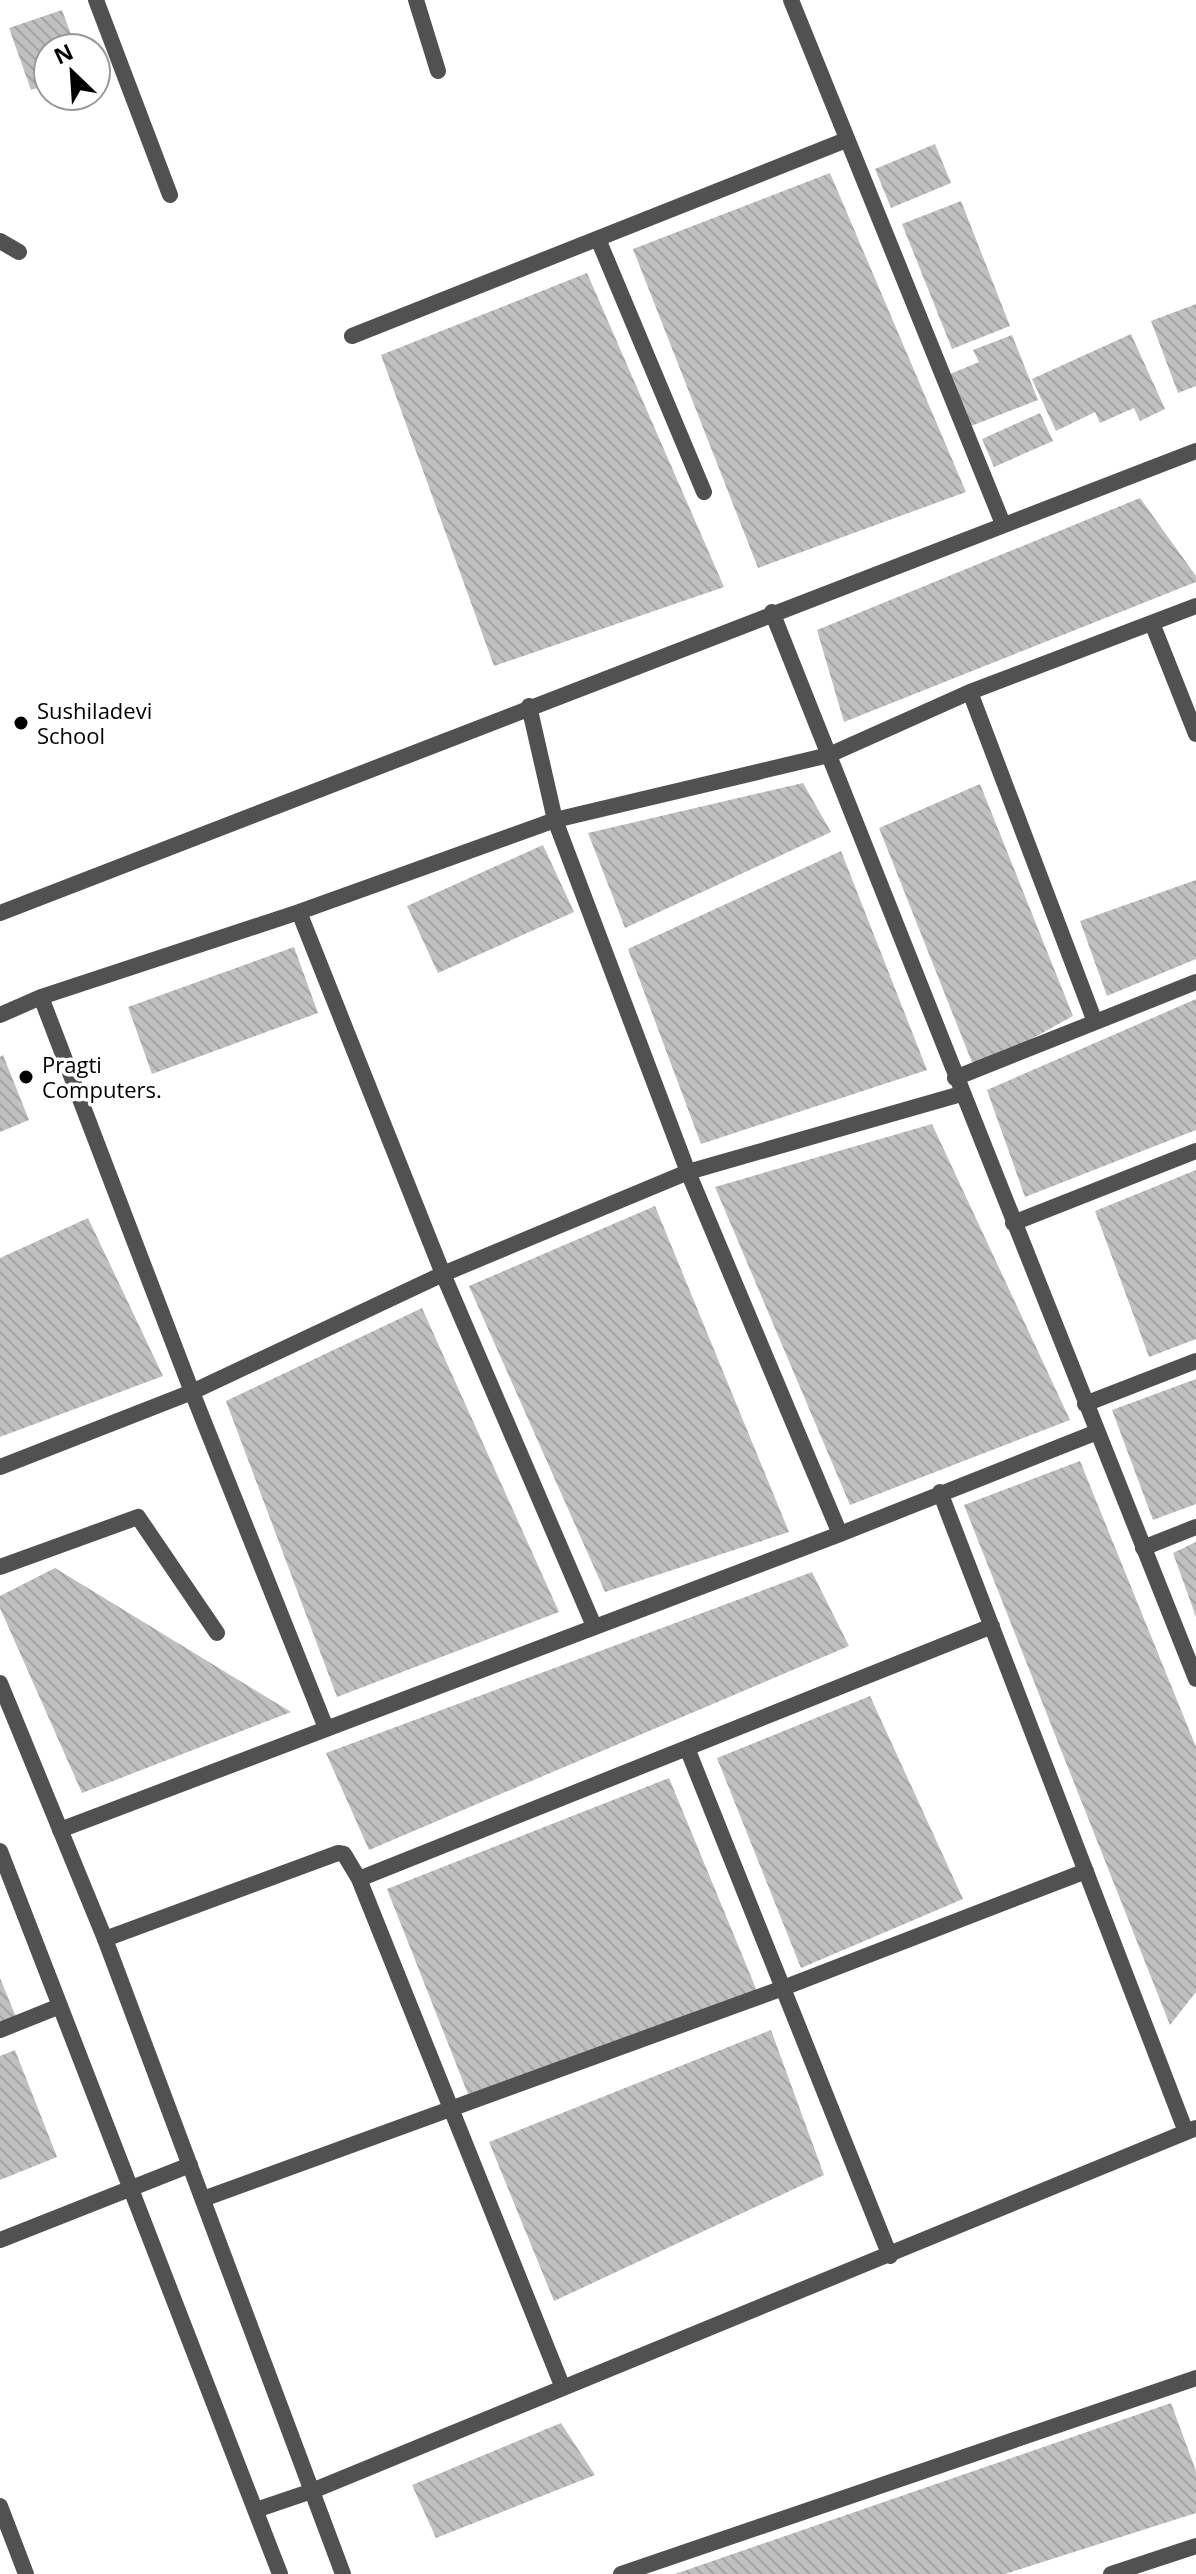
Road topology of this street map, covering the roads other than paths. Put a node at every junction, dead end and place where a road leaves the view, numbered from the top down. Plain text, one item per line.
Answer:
1 (96, 0) edge
2 (416, 0) edge
3 (791, 0) edge
4 (438, 71) dead end
5 (846, 140) junction
6 (170, 195) dead end
7 (598, 239) junction
8 (0, 241) edge
9 (19, 252) dead end
10 (352, 336) dead end
11 (1196, 451) edge
12 (704, 492) dead end
13 (1003, 524) junction
14 (1196, 606) edge
15 (772, 612) junction
16 (1152, 623) junction
17 (970, 692) junction
18 (529, 706) junction
19 (1196, 734) edge
20 (829, 755) junction
21 (555, 820) junction
22 (299, 912) junction
23 (0, 913) edge
24 (1196, 982) edge
25 (41, 997) junction
26 (0, 1015) edge
27 (1095, 1022) junction
28 (958, 1086) junction
29 (1196, 1151) edge
30 (688, 1172) junction
31 (1013, 1223) junction
32 (443, 1274) junction
33 (1196, 1361) edge
34 (192, 1392) junction
35 (1085, 1404) junction
36 (1097, 1432) junction
37 (0, 1467) edge
38 (940, 1492) junction
39 (1196, 1527) edge
40 (840, 1534) junction
41 (1143, 1548) junction
42 (0, 1567) edge
43 (594, 1626) junction
44 (992, 1626) junction
45 (217, 1633) dead end
46 (1196, 1679) edge
47 (0, 1683) edge
48 (326, 1728) junction
49 (687, 1748) junction
50 (60, 1830) junction
51 (0, 1851) edge
52 (1086, 1871) junction
53 (359, 1879) junction
54 (105, 1939) junction
55 (783, 1988) junction
56 (60, 2006) junction
57 (0, 2030) edge
58 (450, 2110) junction
59 (1191, 2130) edge
60 (190, 2165) junction
61 (130, 2189) junction
62 (203, 2199) junction
63 (0, 2240) edge
64 (890, 2256) junction
65 (1194, 2383) edge
66 (563, 2388) junction
67 (312, 2491) junction
68 (0, 2506) edge
69 (256, 2510) junction
70 (1196, 2546) edge
71 (26, 2574) edge
72 (280, 2574) edge
73 (343, 2574) edge
74 (621, 2574) edge
75 (1111, 2574) edge

1 - 6 street
2 - 4 street
3 - 5 street
5 - 7 street
5 - 13 street
7 - 10 street
7 - 12 street
8 - 9 street
11 - 13 street
13 - 15 street
14 - 16 street
15 - 18 street
15 - 20 street
16 - 17 street
16 - 19 street
17 - 20 street
17 - 27 street
18 - 21 street
18 - 23 street
20 - 21 street
20 - 28 street
21 - 22 street
21 - 30 street
22 - 25 street
22 - 32 street
24 - 27 street
25 - 26 street
25 - 34 street
27 - 28 street
28 - 30 street
28 - 31 street
29 - 31 street
30 - 32 street
30 - 40 street
31 - 35 street
32 - 34 street
32 - 43 street
33 - 35 street
34 - 37 street
34 - 48 street
35 - 36 street
36 - 38 street
36 - 41 street
38 - 40 street
38 - 44 street
39 - 41 street
40 - 43 street
41 - 46 street
42 - 45 street
43 - 48 street
44 - 49 street
44 - 52 street
47 - 50 street
48 - 50 street
49 - 53 street
49 - 55 street
50 - 54 street
51 - 56 street
52 - 55 street
52 - 59 street
53 - 54 street
53 - 58 street
54 - 60 street
55 - 58 street
55 - 64 street
56 - 57 street
56 - 61 street
58 - 62 street
58 - 66 street
59 - 64 street
60 - 61 street
60 - 62 street
61 - 63 street
61 - 69 street
62 - 67 street
64 - 66 street
65 - 74 street
66 - 67 street
67 - 69 street
67 - 73 street
68 - 71 street
69 - 72 street
70 - 75 street

